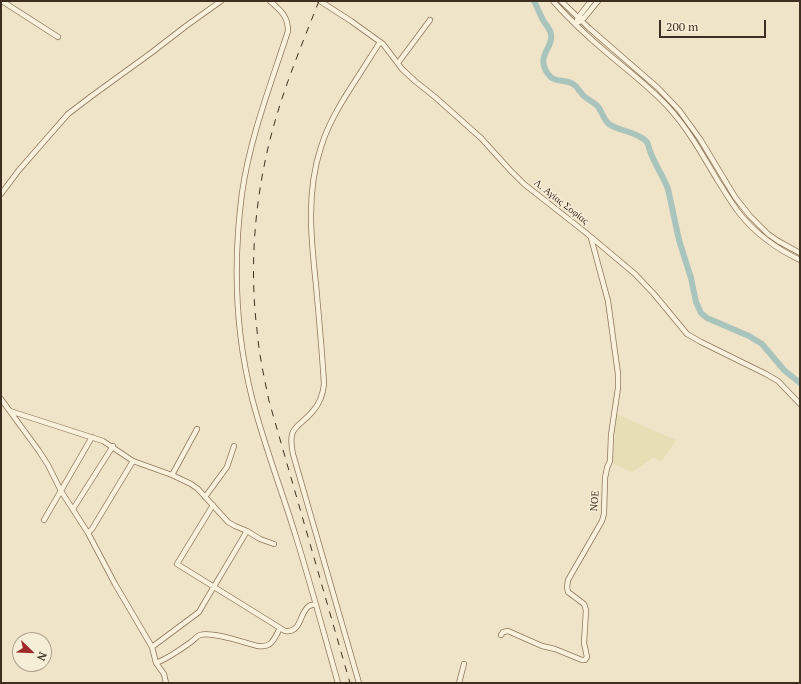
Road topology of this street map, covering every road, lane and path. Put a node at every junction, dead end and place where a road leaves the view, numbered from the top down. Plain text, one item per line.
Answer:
1 (2, 1) edge
2 (221, 1) edge
3 (270, 1) edge
4 (320, 1) edge
5 (553, 1) edge
6 (561, 1) edge
7 (591, 1) edge
8 (598, 1) edge
9 (569, 9) junction
10 (587, 10) junction
11 (579, 19) junction
12 (430, 20) dead end
13 (571, 20) junction
14 (578, 27) junction
15 (588, 28) junction
16 (58, 37) dead end
17 (380, 42) junction
18 (398, 63) junction
19 (1, 194) edge
20 (591, 238) junction
21 (800, 253) edge
22 (800, 260) edge
23 (1, 398) edge
24 (800, 404) edge
25 (10, 411) junction
26 (197, 429) dead end
27 (92, 437) junction
28 (113, 446) junction
29 (234, 446) dead end
30 (133, 461) junction
31 (172, 475) junction
32 (61, 492) junction
33 (205, 497) junction
34 (212, 505) junction
35 (73, 510) junction
36 (44, 520) dead end
37 (247, 531) junction
38 (88, 533) junction
39 (274, 544) dead end
40 (215, 587) junction
41 (315, 604) junction
42 (280, 628) junction
43 (501, 635) dead end
44 (152, 647) junction
45 (156, 663) junction
46 (464, 664) dead end
47 (166, 683) edge
48 (338, 683) edge
49 (359, 683) edge
50 (459, 683) edge

1 - 16 street
2 - 19 street
3 - 41 street
4 - 17 street, Λ. Αγίας Σοφίας
5 - 13 street
6 - 9 street
7 - 10 street
8 - 10 street
9 - 10 street
9 - 11 street
10 - 11 street
10 - 15 street
11 - 13 street
11 - 14 street
11 - 15 street
12 - 18 street
13 - 14 street
14 - 22 street
15 - 21 street
17 - 18 street, Λ. Αγίας Σοφίας
17 - 49 street
18 - 20 street, Λ. Αγίας Σοφίας
20 - 24 street, Λ. Αγίας Σοφίας
20 - 43 street, NOE
23 - 25 street
25 - 27 street
25 - 32 street
26 - 31 street
27 - 28 street
27 - 32 street
28 - 30 street
28 - 35 street
29 - 33 street
30 - 31 street
30 - 38 street
31 - 33 street
32 - 35 street
32 - 36 street
33 - 34 street
34 - 37 street
34 - 40 street
35 - 38 street
37 - 39 street
37 - 40 street
38 - 44 street
40 - 42 street
40 - 44 street
41 - 42 street
41 - 48 street
42 - 45 street
44 - 45 street
45 - 47 street
46 - 50 street

